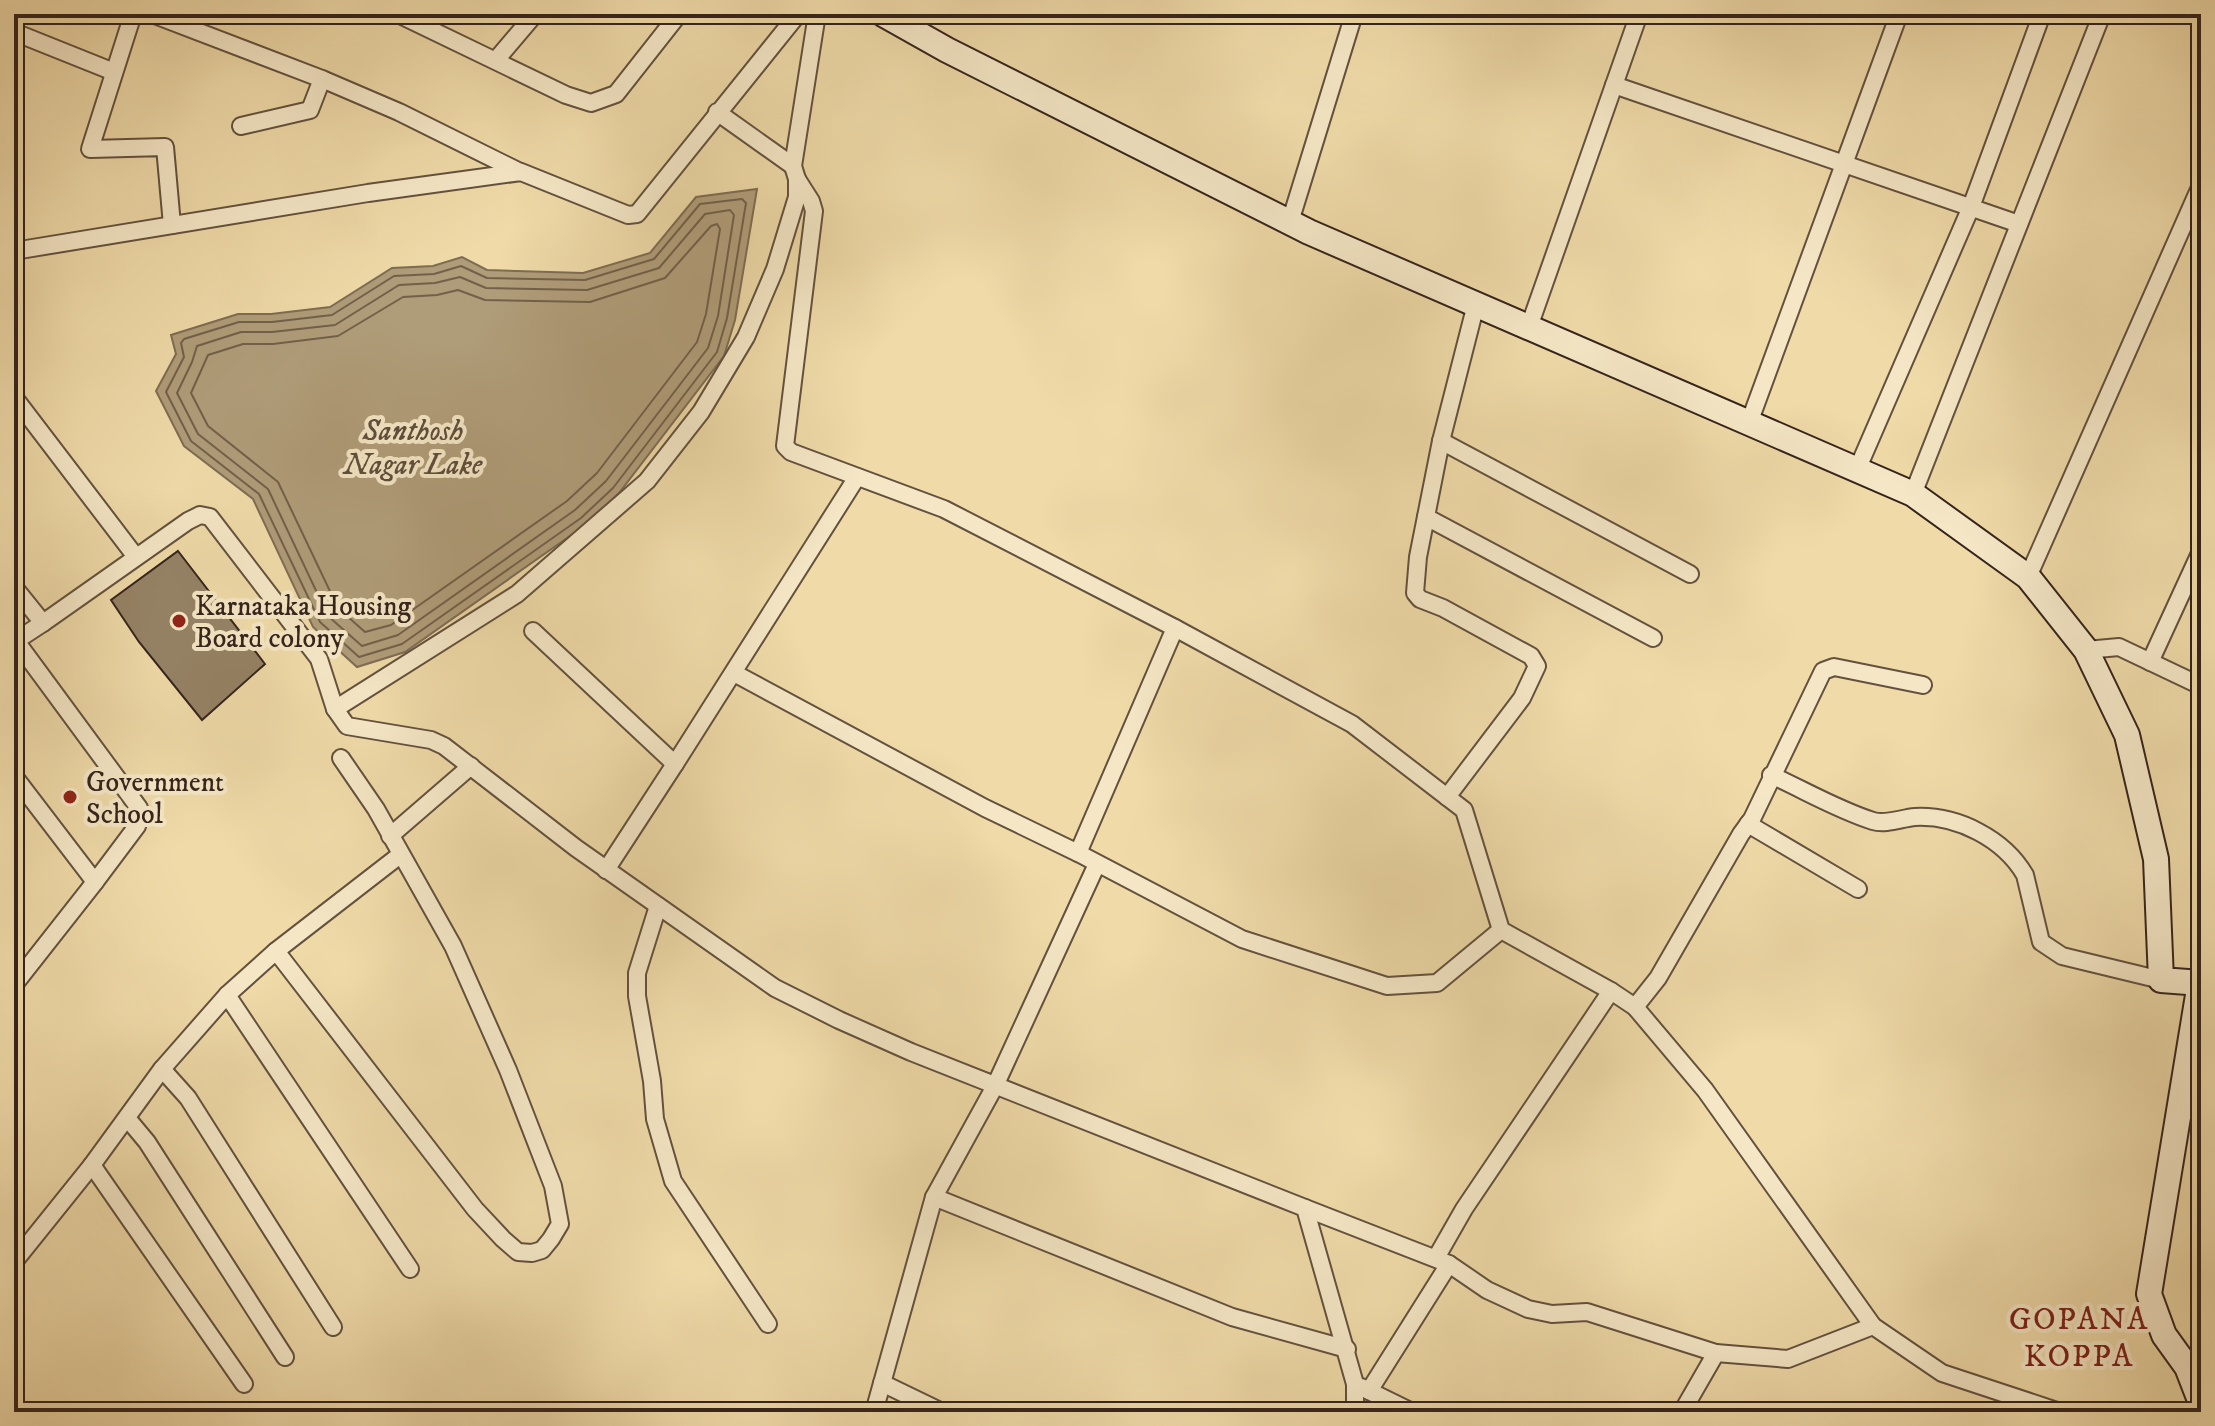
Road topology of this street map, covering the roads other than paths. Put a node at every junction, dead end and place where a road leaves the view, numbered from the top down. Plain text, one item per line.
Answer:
1 (133, 14) edge
2 (152, 14) edge
3 (398, 14) edge
4 (535, 14) edge
5 (679, 14) edge
6 (798, 14) edge
7 (817, 14) edge
8 (883, 14) edge
9 (1354, 14) edge
10 (1639, 14) edge
11 (2042, 14) edge
12 (2102, 14) edge
13 (1896, 15) edge
14 (14, 32) edge
15 (496, 60) junction
16 (114, 72) junction
17 (322, 79) junction
18 (1614, 85) junction
19 (717, 112) junction
20 (241, 126) dead end
21 (1846, 163) junction
22 (521, 172) junction
23 (795, 172) junction
24 (2201, 185) edge
25 (1971, 207) junction
26 (1290, 222) junction
27 (2019, 224) junction
28 (172, 225) junction
29 (14, 251) edge
30 (1476, 304) junction
31 (1529, 327) junction
32 (14, 397) edge
33 (1749, 423) junction
34 (1441, 441) junction
35 (1857, 470) junction
36 (857, 477) junction
37 (1913, 494) junction
38 (1426, 517) junction
39 (2201, 551) edge
40 (136, 557) junction
41 (1690, 574) dead end
42 (2028, 577) junction
43 (14, 587) edge
44 (43, 623) junction
45 (1175, 628) junction
46 (533, 631) dead end
47 (1653, 638) dead end
48 (15, 641) edge
49 (2086, 650) junction
50 (2150, 662) junction
51 (734, 673) junction
52 (1923, 685) dead end
53 (2201, 686) edge
54 (335, 709) junction
55 (341, 758) dead end
56 (675, 764) junction
57 (471, 766) junction
58 (1771, 775) junction
59 (14, 776) edge
60 (1447, 797) junction
61 (1748, 824) junction
62 (390, 836) junction
63 (1078, 853) junction
64 (400, 855) junction
65 (1097, 864) junction
66 (606, 870) junction
67 (95, 882) junction
68 (1858, 889) dead end
69 (658, 906) junction
70 (1501, 930) junction
71 (276, 951) junction
72 (2161, 980) junction
73 (2201, 983) edge
74 (14, 985) edge
75 (1611, 991) junction
76 (227, 995) junction
77 (1635, 1007) junction
78 (162, 1069) junction
79 (995, 1086) junction
80 (127, 1118) junction
81 (92, 1165) junction
82 (934, 1197) junction
83 (1305, 1208) junction
84 (1443, 1261) junction
85 (14, 1262) edge
86 (410, 1269) dead end
87 (768, 1324) dead end
88 (1873, 1326) junction
89 (333, 1327) dead end
90 (1347, 1349) junction
91 (1716, 1353) junction
92 (285, 1357) dead end
93 (882, 1383) junction
94 (244, 1384) dead end
95 (1362, 1388) junction
96 (2201, 1403) edge
97 (874, 1412) edge
98 (942, 1412) edge
99 (1355, 1412) edge
100 (1412, 1412) edge
101 (1682, 1412) edge
102 (2060, 1412) edge

1 - 16 street
2 - 17 street
3 - 15 street
4 - 15 street
5 - 15 street
6 - 19 street
7 - 23 street
8 - 26 street
9 - 26 street
10 - 18 street
11 - 25 street
12 - 27 street
13 - 21 street
14 - 16 street
16 - 28 street
17 - 20 street
17 - 22 street
18 - 21 street
18 - 31 street
19 - 22 street
19 - 23 street
21 - 25 street
21 - 33 street
22 - 28 street
23 - 36 street
23 - 54 street
24 - 42 street
25 - 27 street
25 - 35 street
26 - 30 street
27 - 37 street
28 - 29 street
30 - 31 street
30 - 34 street
31 - 33 street
32 - 40 street
33 - 35 street
34 - 38 street
34 - 41 street
35 - 37 street
36 - 45 street
36 - 51 street
37 - 42 street
38 - 47 street
38 - 60 street
39 - 50 street
40 - 44 street
40 - 54 street
42 - 49 street
43 - 44 street
44 - 48 street
45 - 60 street
45 - 63 street
46 - 56 street
48 - 67 street
49 - 50 street
49 - 72 street
50 - 53 street
51 - 56 street
51 - 63 street
52 - 58 street
54 - 57 street
55 - 62 street
56 - 66 street
57 - 62 street
57 - 66 street
58 - 61 street
58 - 72 street
59 - 67 street
60 - 70 street
61 - 68 street
61 - 77 street
62 - 64 street
63 - 65 street
64 - 71 street
64 - 71 street
65 - 70 street
65 - 79 street
66 - 69 street
67 - 74 street
69 - 79 street
69 - 87 street
70 - 75 street
71 - 76 street
72 - 73 street
73 - 96 street
75 - 77 street
75 - 84 street
76 - 78 street
76 - 86 street
77 - 88 street
78 - 80 street
78 - 89 street
79 - 82 street
79 - 83 street
80 - 81 street
80 - 92 street
81 - 85 street
81 - 94 street
82 - 90 street
82 - 93 street
83 - 84 street
83 - 90 street
84 - 91 street
84 - 95 street
88 - 91 street
88 - 102 street
90 - 95 street
91 - 101 street
93 - 97 street
93 - 98 street
95 - 99 street
95 - 100 street

